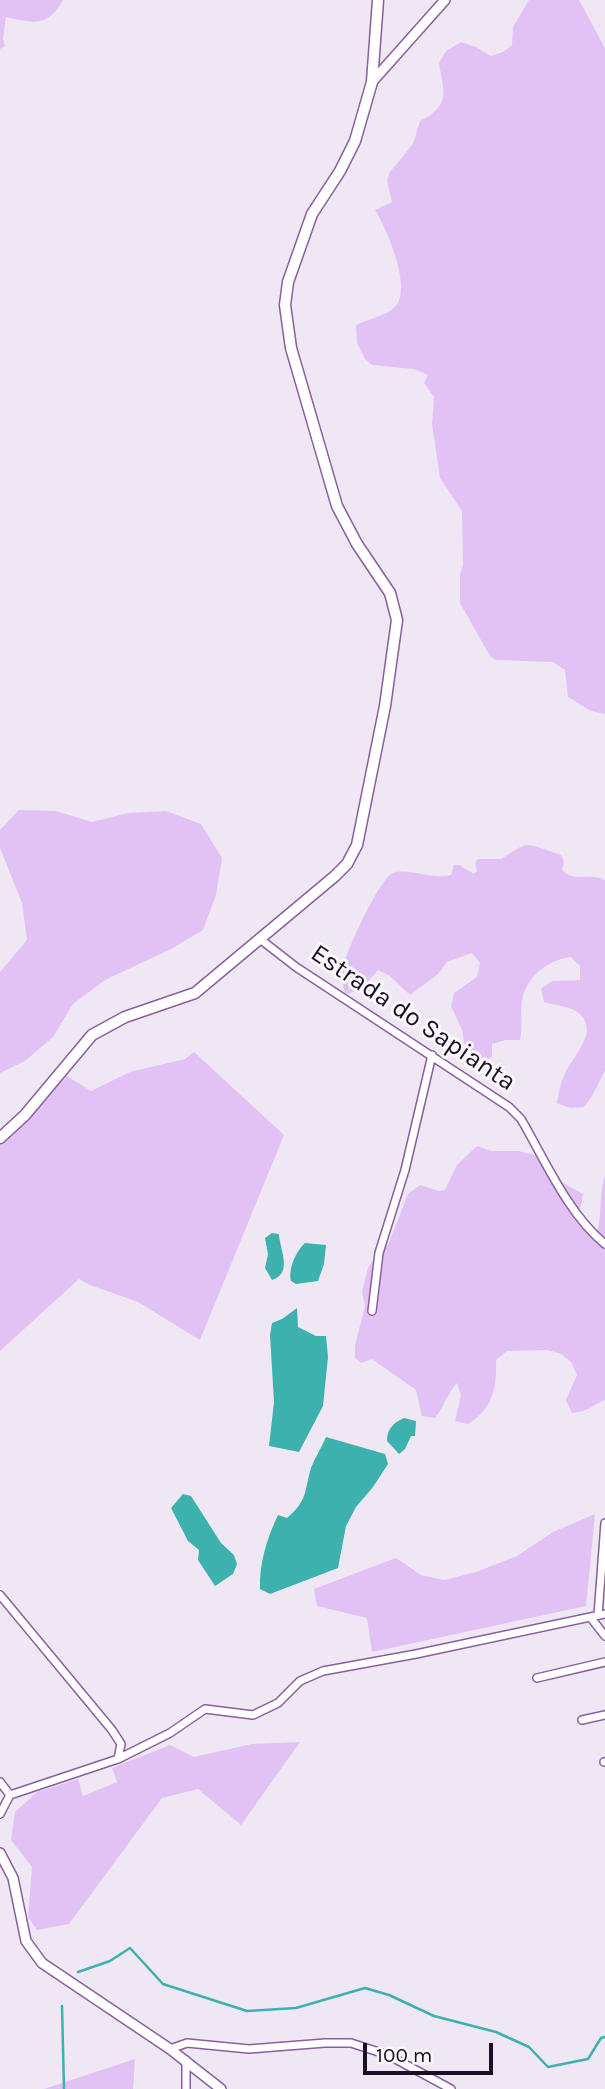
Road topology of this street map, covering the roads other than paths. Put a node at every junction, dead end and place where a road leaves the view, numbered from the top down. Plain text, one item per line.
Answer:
1 (378, 0) edge
2 (445, 0) edge
3 (372, 82) junction
4 (260, 939) junction
5 (432, 1055) junction
6 (0, 1138) edge
7 (605, 1244) edge
8 (372, 1311) dead end
9 (605, 1523) edge
10 (0, 1595) edge
11 (598, 1616) edge
12 (605, 1636) edge
13 (605, 1662) edge
14 (537, 1678) dead end
15 (605, 1715) edge
16 (582, 1720) dead end
17 (118, 1759) junction
18 (0, 1782) edge
19 (0, 1789) edge
20 (10, 1796) junction
21 (0, 1814) edge
22 (0, 1853) edge
23 (170, 2049) junction
24 (186, 2060) junction
25 (186, 2089) edge
26 (221, 2089) edge
27 (451, 2089) edge

1 - 3 main road
2 - 3 street
3 - 4 main road
4 - 5 street, Estrada do Sapianta
4 - 6 main road
5 - 7 street, Estrada do Sapianta
5 - 8 street
9 - 11 street
10 - 17 street
11 - 12 street
11 - 17 street
13 - 14 street
15 - 16 street
17 - 20 street
18 - 20 street
19 - 20 street
20 - 21 street
22 - 23 street
23 - 24 street
23 - 27 street
24 - 25 street
24 - 26 street

